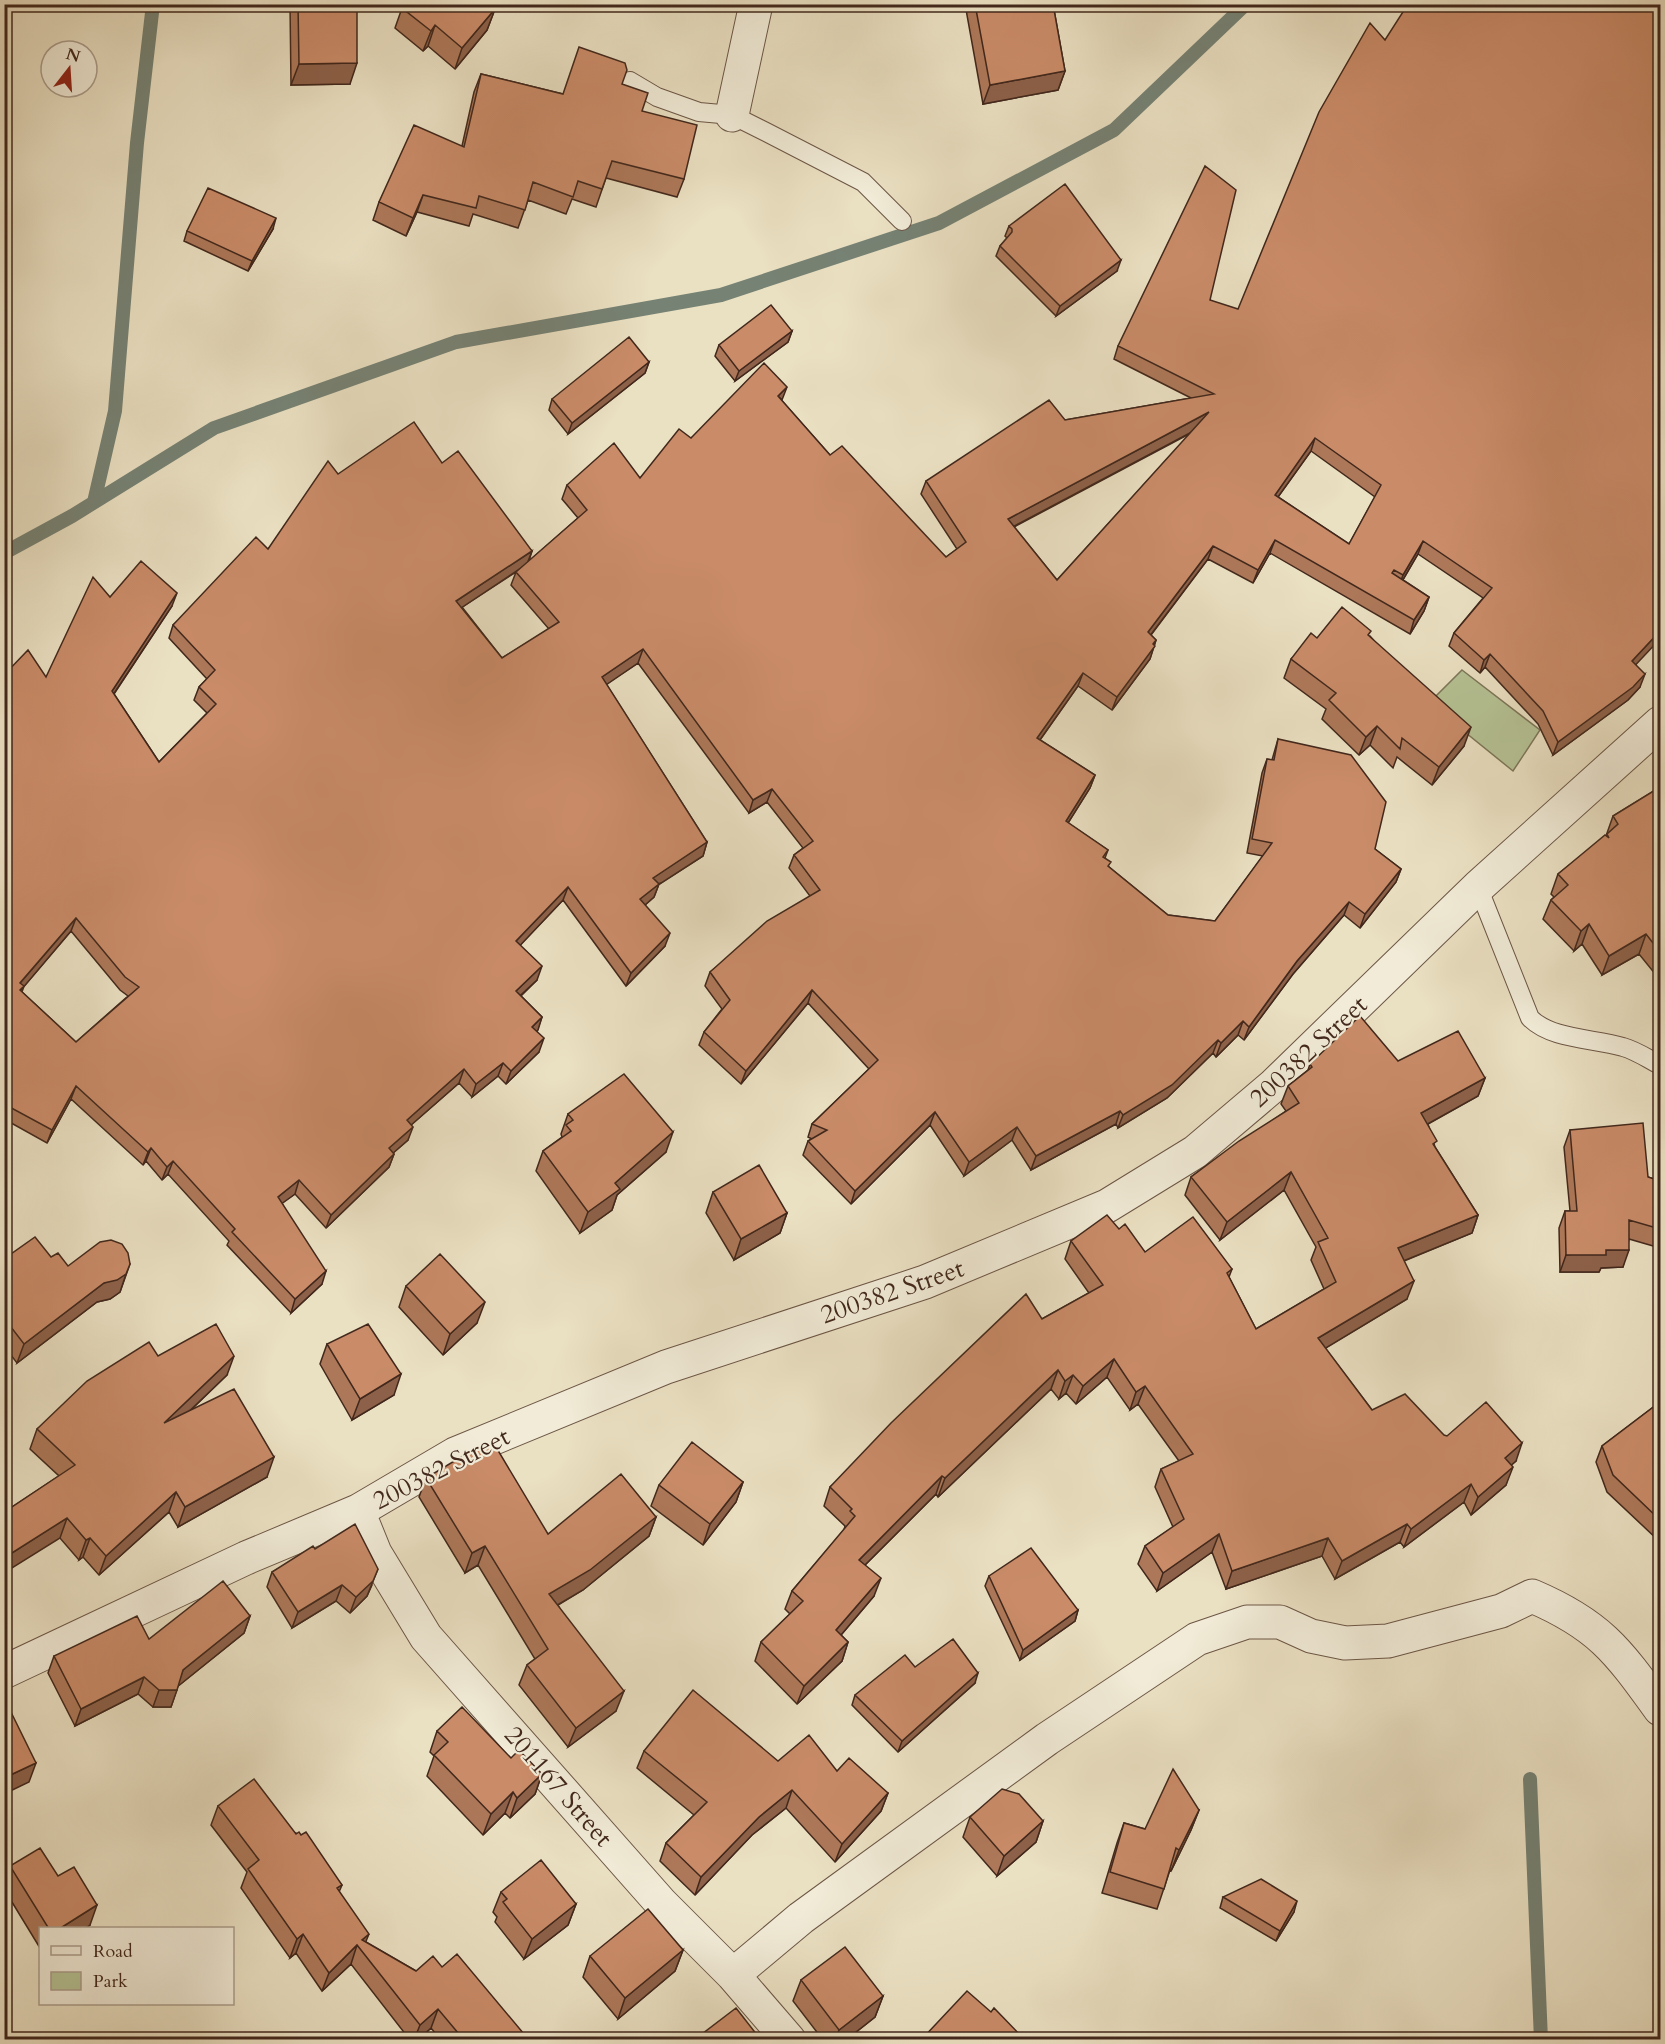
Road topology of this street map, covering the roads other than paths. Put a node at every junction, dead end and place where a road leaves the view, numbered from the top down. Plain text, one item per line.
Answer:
1 (756, 4) edge
2 (630, 81) dead end
3 (732, 115) junction
4 (902, 221) dead end
5 (1660, 723) edge
6 (1478, 888) junction
7 (1660, 1065) edge
8 (358, 1511) junction
9 (4, 1672) edge
10 (1660, 1709) edge
11 (733, 1975) junction
12 (789, 2040) edge

1 - 3 street
2 - 3 lane
3 - 4 lane
5 - 6 street, 200382 Street
6 - 7 lane
6 - 8 street, 200382 Street
8 - 9 street, 200382 Street
8 - 11 street, 201167 Street
10 - 11 street
11 - 12 street, 201167 Street

